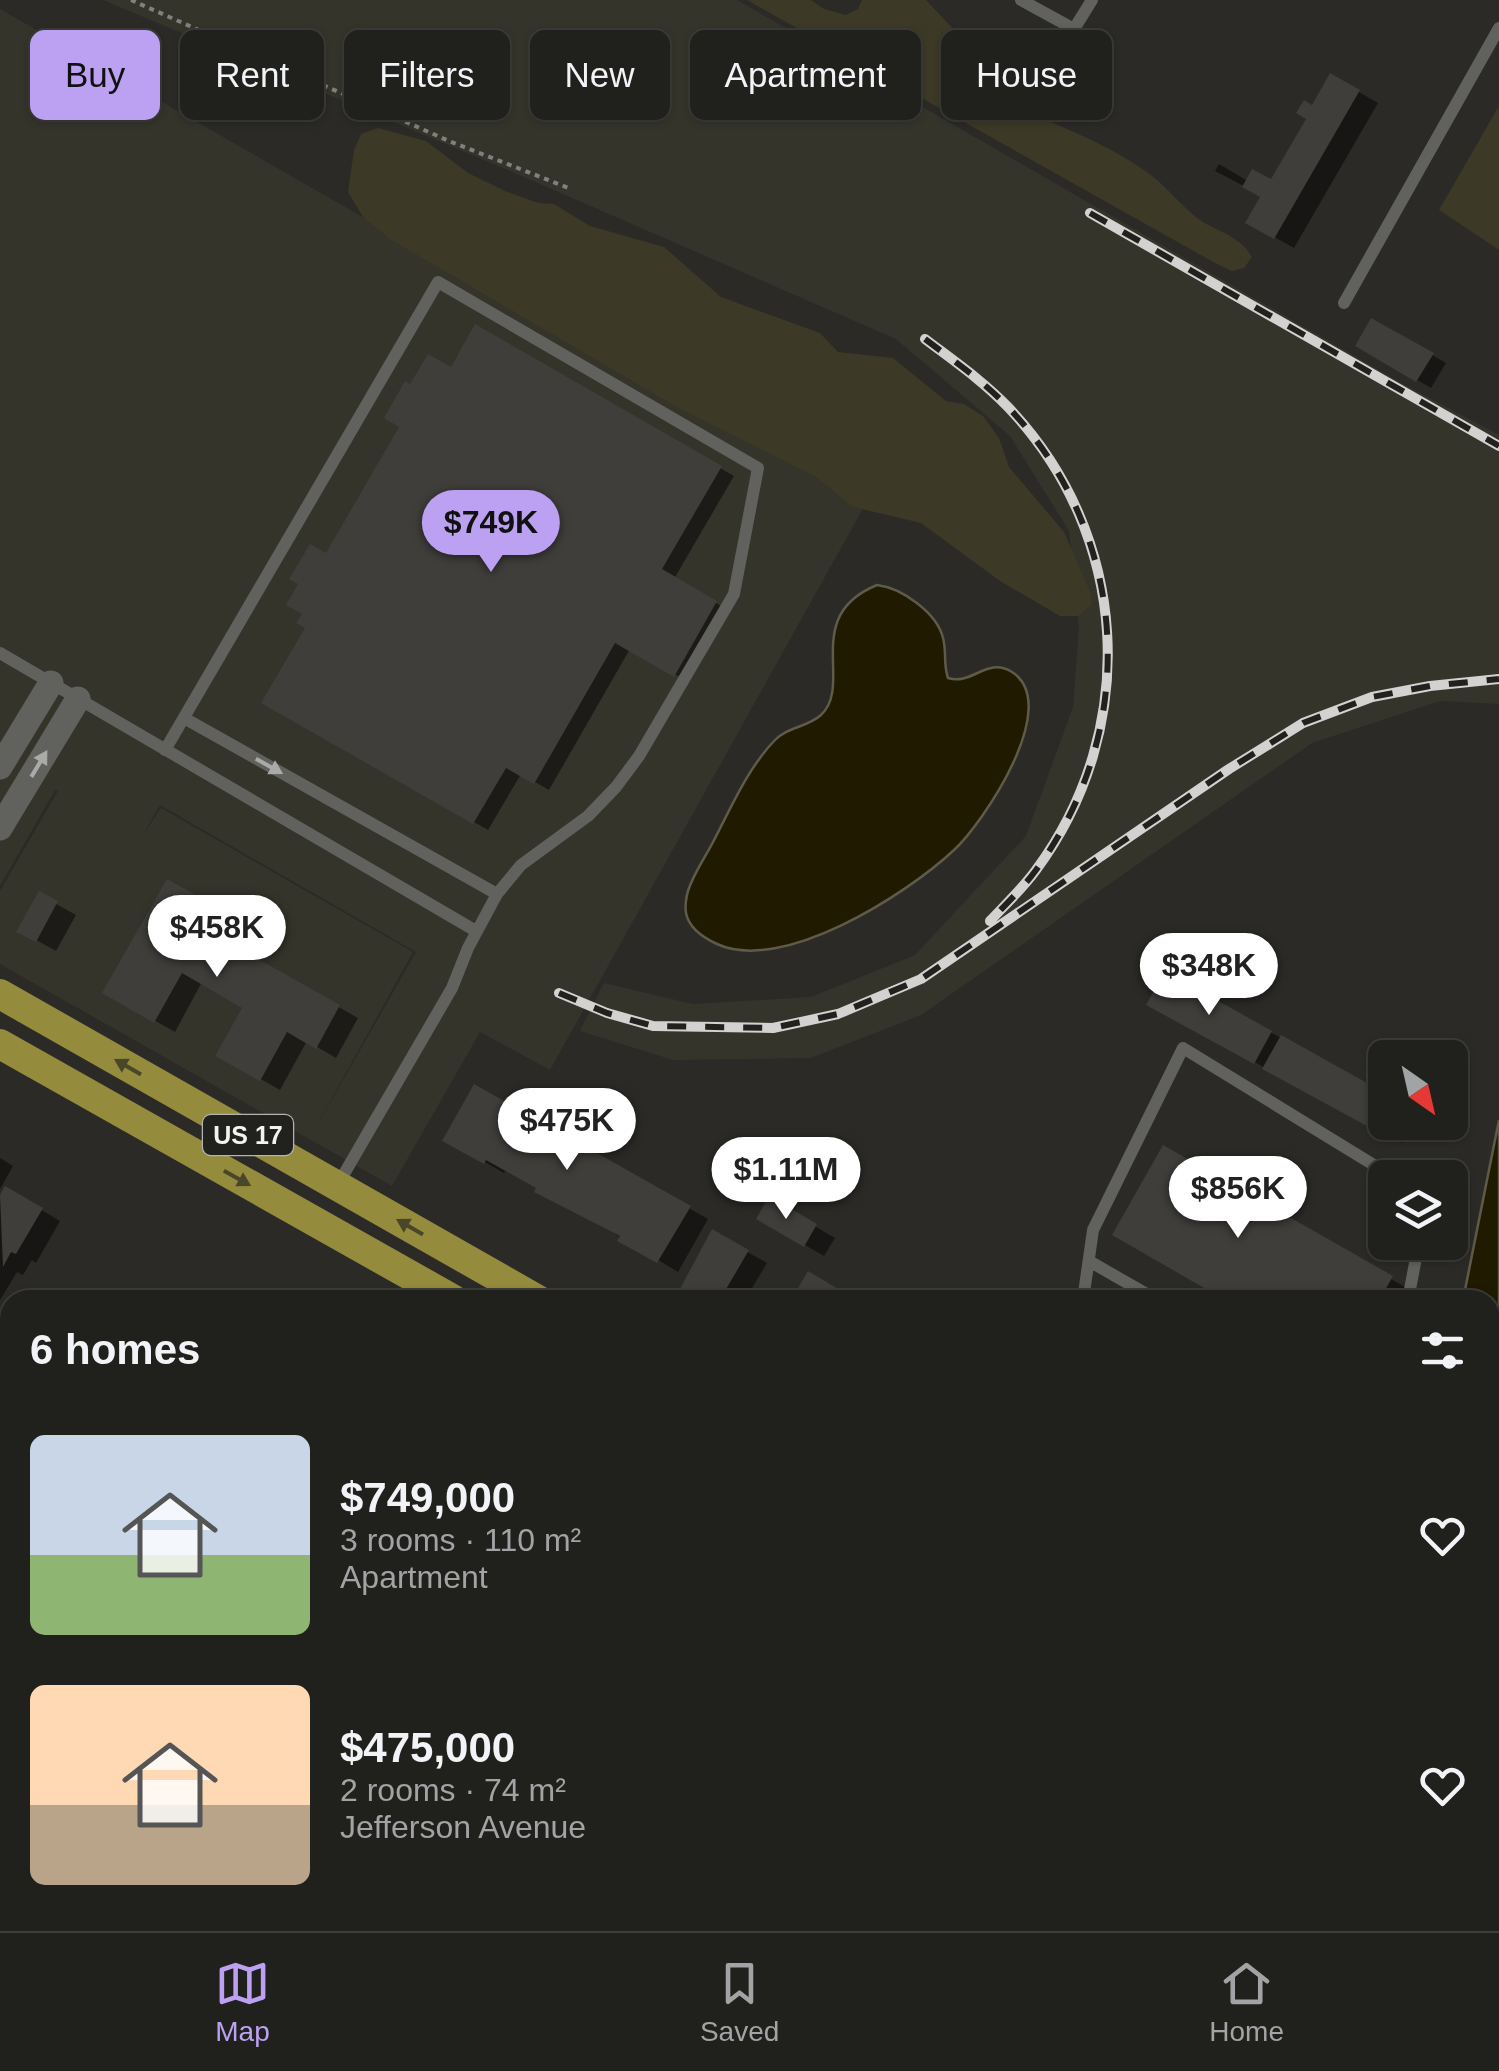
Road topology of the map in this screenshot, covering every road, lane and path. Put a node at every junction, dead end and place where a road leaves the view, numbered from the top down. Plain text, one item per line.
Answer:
1 (131, 0) edge
2 (1021, 0) edge
3 (1092, 0) edge
4 (1499, 28) edge
5 (571, 189) dead end
6 (1344, 303) dead end
7 (0, 654) edge
8 (50, 683) junction
9 (78, 699) junction
10 (184, 718) junction
11 (165, 750) junction
12 (0, 767) edge
13 (0, 828) edge
14 (497, 894) junction
15 (476, 931) junction
16 (0, 994) edge
17 (0, 1044) edge
18 (1368, 1161) edge
19 (337, 1186) junction
20 (1416, 1260) edge
21 (1088, 1261) junction
22 (436, 1290) edge
23 (500, 1290) edge
24 (1084, 1290) edge
25 (1139, 1290) edge
26 (1410, 1290) edge

1 - 5 path
2 - 3 lane
4 - 6 lane
7 - 8 lane
8 - 9 lane
8 - 12 street
9 - 11 lane
13 -> 9 street
10 - 11 lane
10 -> 14 lane
10 - 14 lane
11 - 15 lane
14 - 15 lane
15 - 19 lane
19 -> 16 main road, US 17
17 -> 22 main road, US 17
18 - 21 lane
23 -> 19 main road, US 17
20 - 26 lane
21 - 24 lane
21 - 25 lane

